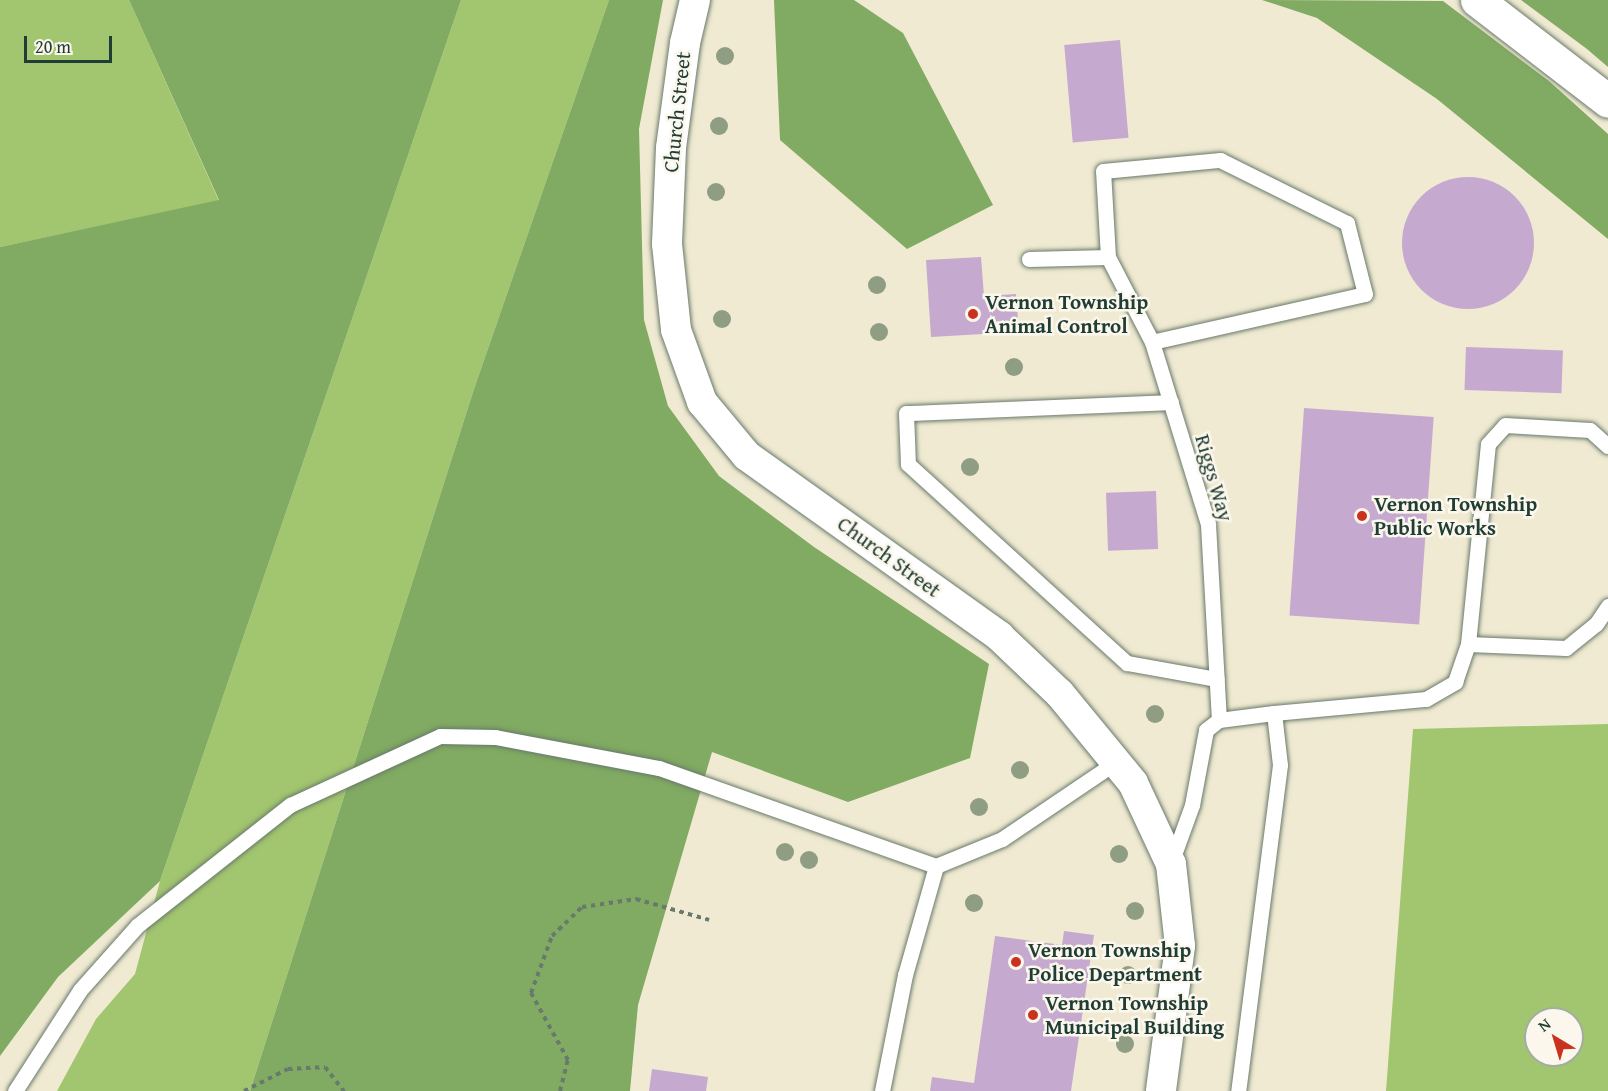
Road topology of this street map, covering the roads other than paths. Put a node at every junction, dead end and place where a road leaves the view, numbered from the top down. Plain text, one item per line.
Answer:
1 (695, 0) edge
2 (1477, 0) edge
3 (1608, 101) edge
4 (1108, 257) junction
5 (1029, 259) dead end
6 (1152, 342) junction
7 (1171, 402) junction
8 (1608, 446) edge
9 (1608, 606) edge
10 (1468, 644) junction
11 (1217, 679) junction
12 (1274, 713) junction
13 (1219, 720) junction
14 (1116, 762) junction
15 (1171, 864) junction
16 (936, 866) junction
17 (15, 1091) edge
18 (882, 1091) edge
19 (1161, 1091) edge
20 (1238, 1091) edge

1 - 14 street, Church Street
2 - 3 street
4 - 5 lane
4 - 6 lane, Riggs Way
4 - 6 lane
6 - 7 lane, Riggs Way
7 - 11 lane, Riggs Way
7 - 11 lane
8 - 10 lane
9 - 10 lane
10 - 12 lane
11 - 13 lane, Riggs Way
12 - 13 lane
12 - 20 lane
13 - 15 lane
14 - 15 street, Church Street
14 - 16 lane
15 - 19 street, Church Street
16 - 17 lane
16 - 18 lane

